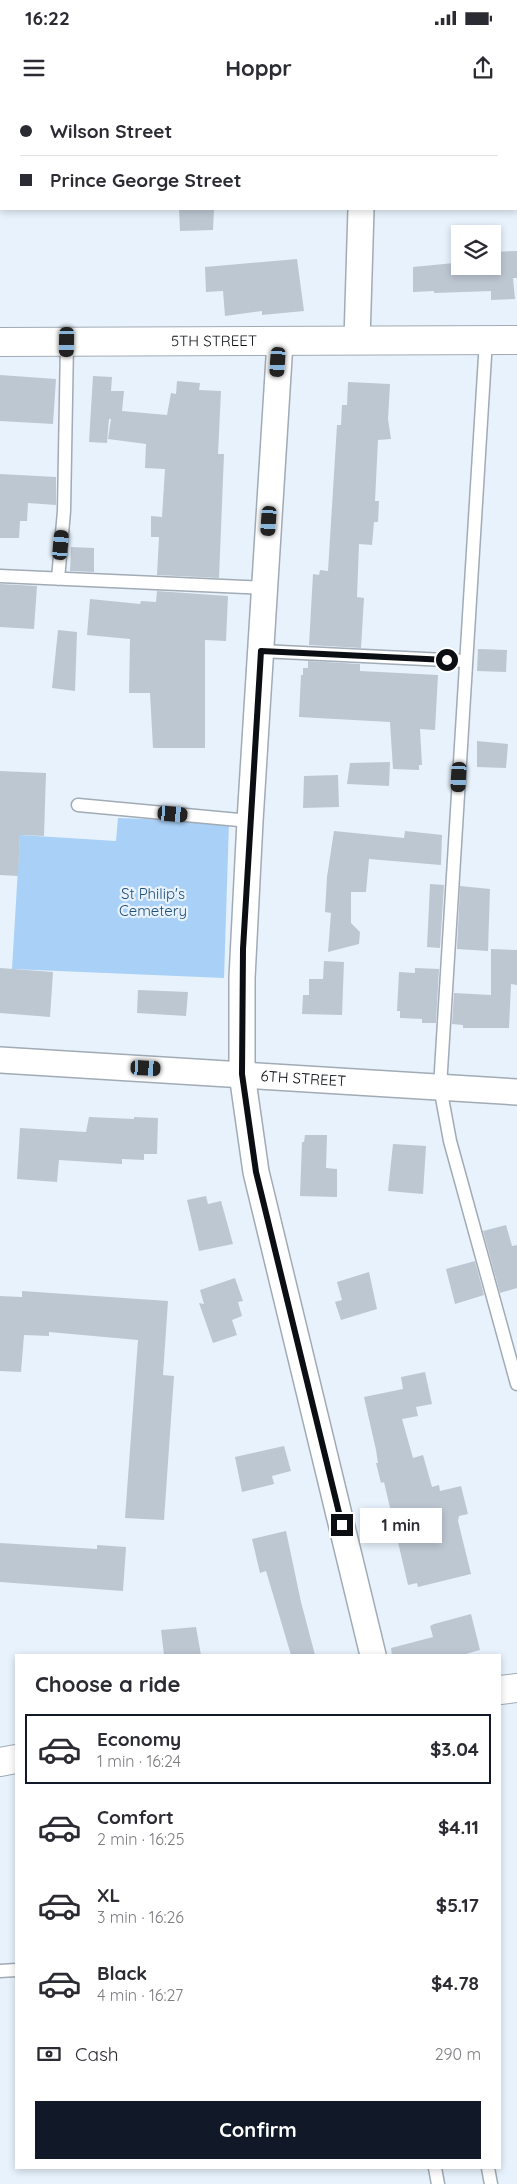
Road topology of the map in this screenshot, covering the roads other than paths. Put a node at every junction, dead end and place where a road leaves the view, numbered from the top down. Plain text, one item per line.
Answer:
1 (361, 210) edge
2 (357, 340) junction
3 (486, 340) junction
4 (517, 340) edge
5 (0, 342) edge
6 (67, 342) junction
7 (280, 342) junction
8 (0, 576) edge
9 (58, 579) junction
10 (265, 588) junction
11 (261, 651) junction
12 (466, 661) junction
13 (78, 805) dead end
14 (250, 820) junction
15 (0, 1060) edge
16 (242, 1074) junction
17 (440, 1087) junction
18 (517, 1092) edge
19 (517, 1384) edge
20 (373, 1654) edge
21 (517, 1688) edge
22 (501, 1690) edge
23 (15, 1746) edge
24 (0, 1747) edge
25 (15, 1759) edge
26 (0, 1762) edge
27 (15, 1970) edge
28 (0, 1971) edge
29 (435, 2169) edge
30 (488, 2169) edge
31 (438, 2184) edge
32 (491, 2184) edge

1 - 2 street
2 - 3 street, 5TH STREET
2 - 7 street, 5TH STREET
3 - 4 street, 5TH STREET
3 - 12 lane
5 - 6 street, 5TH STREET
6 - 7 street, 5TH STREET
6 - 9 lane
7 - 10 street
8 - 9 lane
9 - 10 lane
10 - 11 street
11 - 12 lane
11 - 14 street
12 - 17 lane
13 - 14 lane
14 - 16 street
15 - 16 street, 6TH STREET
16 - 17 street, 6TH STREET
16 - 20 street
17 - 18 street, 6TH STREET
17 - 19 lane
21 - 22 street
23 - 24 street
25 - 26 street
27 - 28 lane
29 - 31 lane
30 - 32 lane

